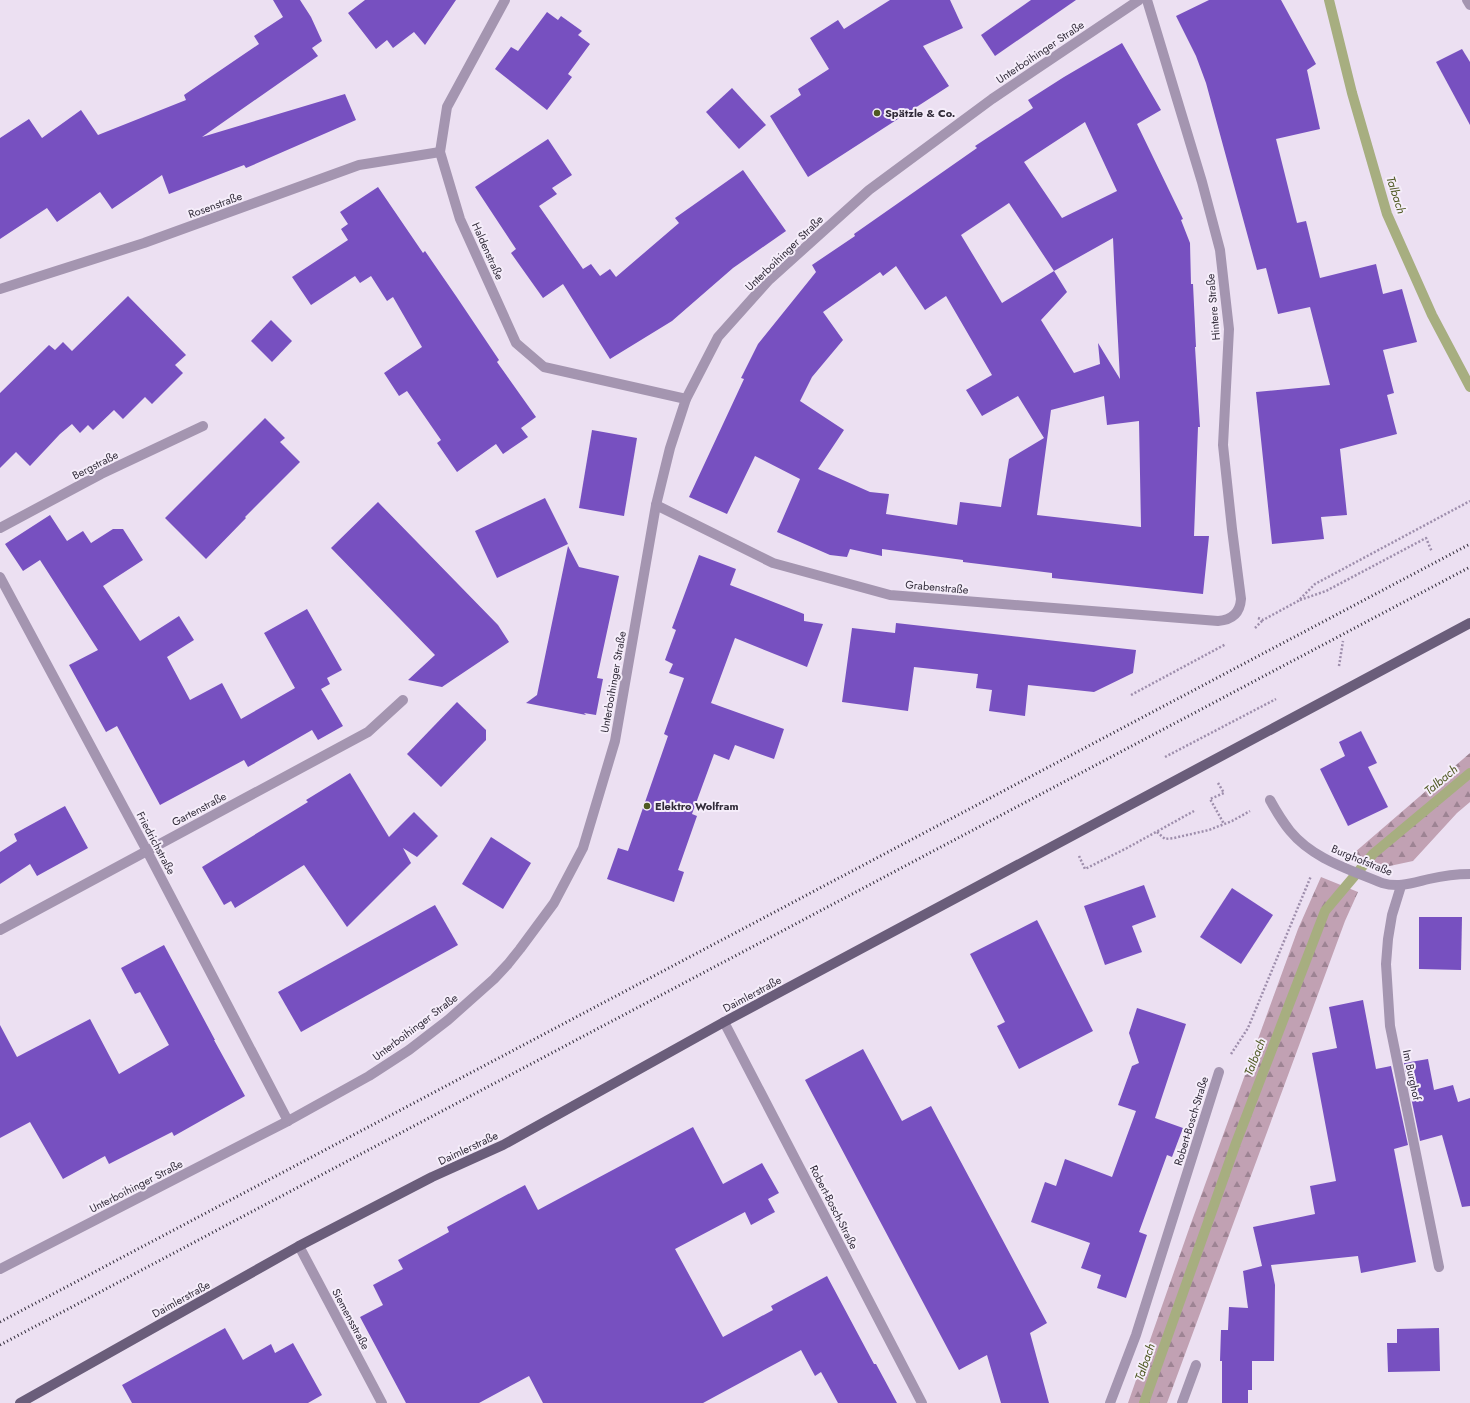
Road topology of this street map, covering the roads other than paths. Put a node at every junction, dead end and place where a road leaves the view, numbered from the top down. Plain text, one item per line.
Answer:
1 (505, 0) edge
2 (1139, 0) edge
3 (1147, 0) edge
4 (1467, 0) edge
5 (1470, 5) edge
6 (440, 152) junction
7 (0, 289) edge
8 (686, 399) junction
9 (203, 426) dead end
10 (656, 505) junction
11 (0, 528) edge
12 (0, 577) edge
13 (1236, 614) joint
14 (1470, 623) edge
15 (403, 700) dead end
16 (1270, 800) road end
17 (147, 851) junction
18 (1470, 874) edge
19 (1401, 886) junction
20 (0, 930) edge
21 (724, 1022) junction
22 (1219, 1072) road end
23 (288, 1121) junction
24 (299, 1246) junction
25 (1439, 1267) dead end
26 (0, 1269) edge
27 (1196, 1365) dead end
28 (20, 1403) edge
29 (382, 1403) edge
30 (922, 1403) edge
31 (1110, 1403) edge
32 (1182, 1403) edge

1 - 6 street, Haldenstraße
2 - 8 street, Unterboihinger Straße
3 - 13 street, Hintere Straße
4 - 5 street
6 - 7 street, Rosenstraße
6 - 8 street, Haldenstraße
8 - 10 street, Unterboihinger Straße
9 - 11 street, Bergstraße
10 - 13 street, Grabenstraße
10 - 23 street, Unterboihinger Straße
12 - 17 street, Friedrichstraße
14 - 21 main road, Daimlerstraße
15 - 17 street, Gartenstraße
16 - 19 street, Burghofstraße
17 - 20 street, Gartenstraße
17 - 23 street, Friedrichstraße
18 - 19 street, Burghofstraße
19 - 25 street, Im Burghof
21 - 24 main road, Daimlerstraße
21 - 30 street, Robert-Bosch-Straße
22 - 31 street, Robert-Bosch-Straße
23 - 26 street, Unterboihinger Straße
24 - 28 main road, Daimlerstraße
24 - 29 street, Siemensstraße
27 - 32 street

